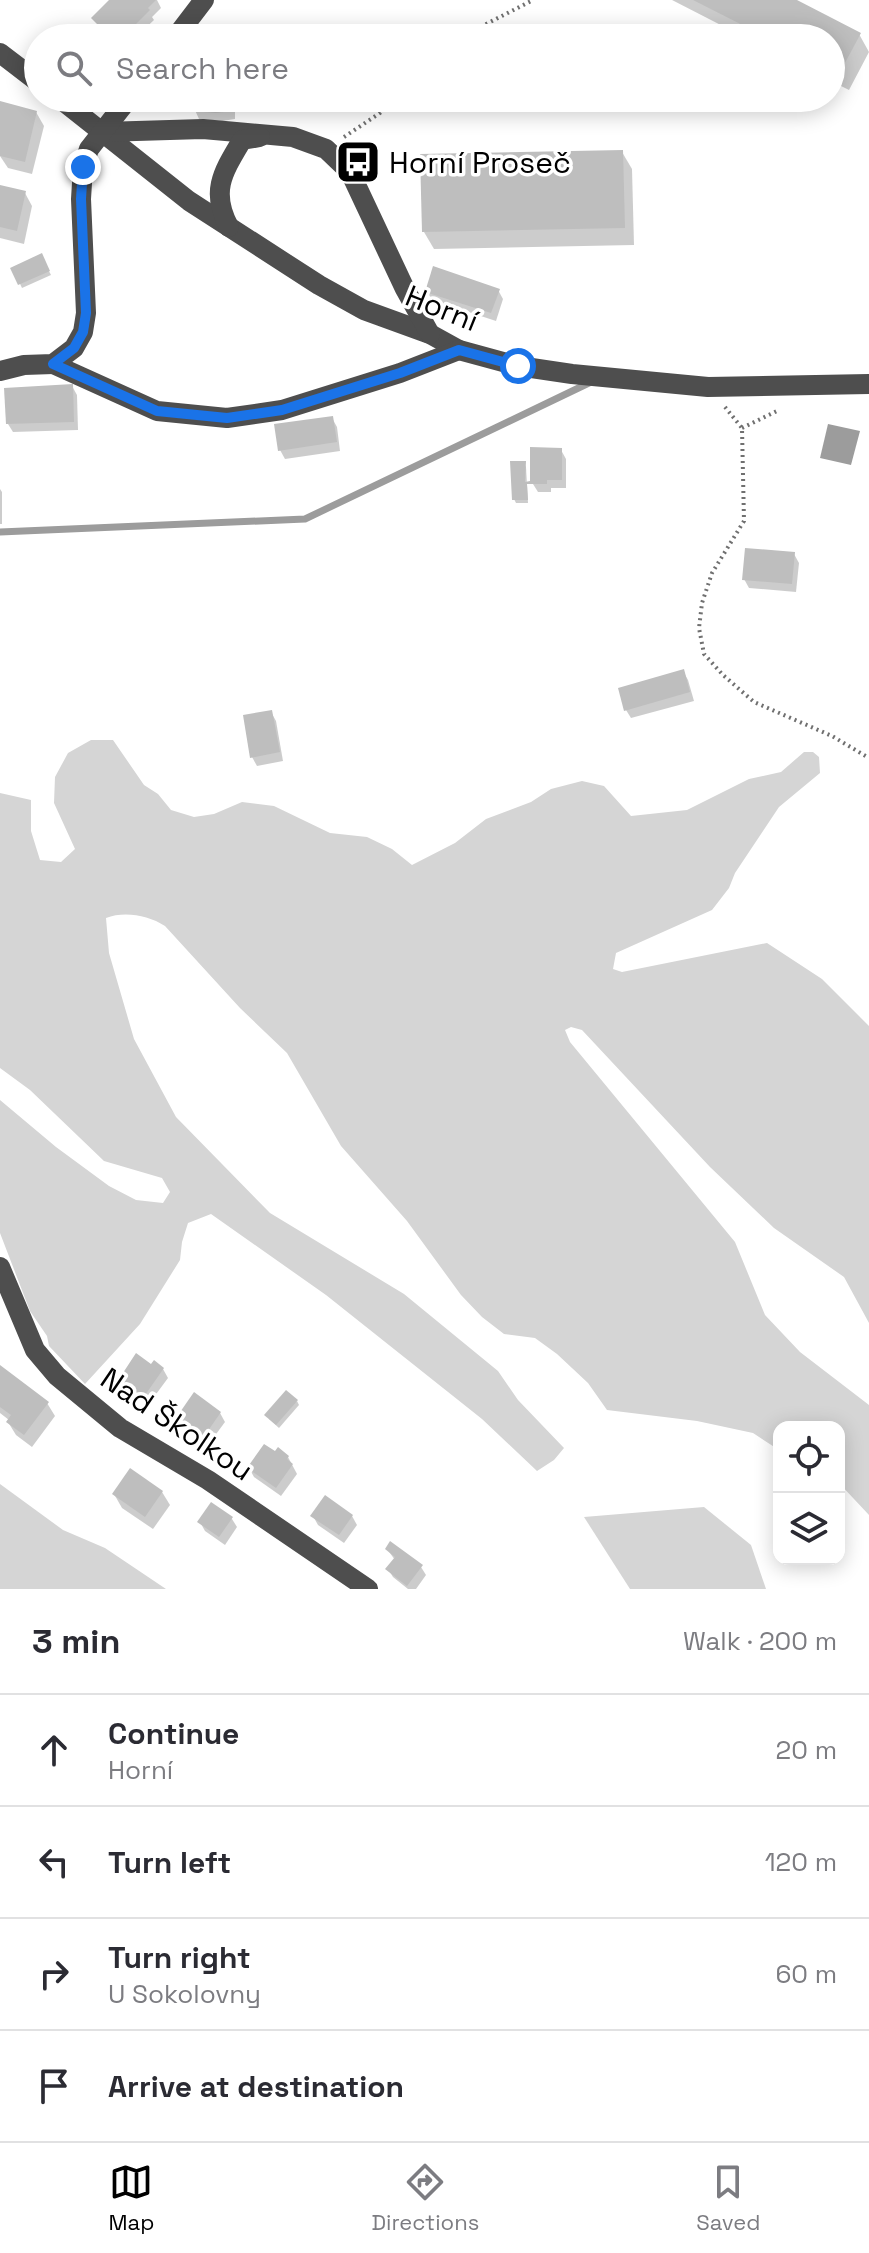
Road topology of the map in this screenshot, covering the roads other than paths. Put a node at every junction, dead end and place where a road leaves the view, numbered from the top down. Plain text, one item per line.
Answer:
1 (204, 0) edge
2 (186, 24) edge
3 (0, 53) edge
4 (24, 71) edge
5 (77, 112) edge
6 (118, 112) edge
7 (103, 132) junction
8 (268, 135) junction
9 (229, 227) junction
10 (430, 334) junction
11 (459, 350) junction
12 (53, 364) junction
13 (0, 371) edge
14 (869, 384) edge
15 (0, 1267) edge
16 (368, 1589) edge

1 - 2 street
3 - 4 street
5 - 7 street, Horní
6 - 7 street
7 - 8 street
7 - 9 street, Horní
7 - 12 street
8 - 9 street
8 - 10 street
9 - 10 street, Horní
10 - 11 street, Horní
11 - 12 street
11 - 14 street, Horní
12 - 13 street
15 - 16 street, Nad Školkou

